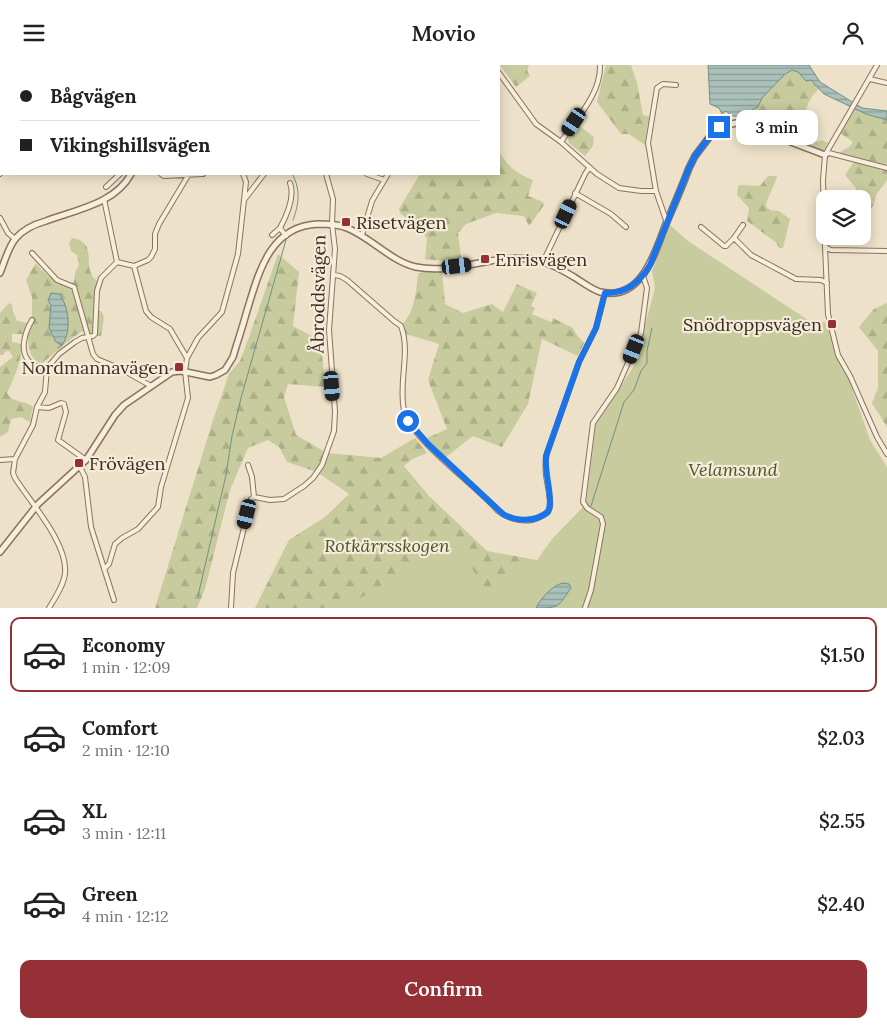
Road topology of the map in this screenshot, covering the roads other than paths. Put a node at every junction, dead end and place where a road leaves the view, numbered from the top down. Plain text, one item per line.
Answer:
1 (600, 65) edge
2 (877, 65) edge
3 (500, 74) edge
4 (870, 79) junction
5 (887, 83) edge
6 (676, 85) dead end
7 (561, 143) junction
8 (825, 155) junction
9 (589, 168) junction
10 (887, 168) edge
11 (119, 175) edge
12 (130, 175) edge
13 (163, 175) edge
14 (176, 175) edge
15 (188, 175) edge
16 (244, 175) edge
17 (263, 175) edge
18 (326, 175) edge
19 (369, 175) edge
20 (387, 175) edge
21 (384, 181) junction
22 (290, 183) dead end
23 (106, 187) dead end
24 (656, 191) junction
25 (575, 193) junction
26 (104, 199) junction
27 (244, 200) junction
28 (0, 218) edge
29 (667, 223) junction
30 (332, 224) junction
31 (743, 225) dead end
32 (280, 227) junction
33 (626, 227) dead end
34 (701, 227) dead end
35 (272, 235) dead end
36 (362, 235) junction
37 (286, 236) junction
38 (15, 239) junction
39 (734, 239) junction
40 (825, 247) junction
41 (887, 251) edge
42 (32, 253) dead end
43 (118, 262) junction
44 (543, 262) junction
45 (134, 266) junction
46 (0, 273) edge
47 (334, 275) junction
48 (643, 277) junction
49 (827, 283) junction
50 (605, 293) junction
51 (32, 320) dead end
52 (88, 337) junction
53 (186, 358) junction
54 (47, 369) junction
55 (186, 371) junction
56 (151, 386) junction
57 (37, 407) junction
58 (887, 454) edge
59 (16, 459) junction
60 (0, 460) edge
61 (86, 460) junction
62 (248, 465) dead end
63 (80, 467) junction
64 (254, 497) junction
65 (36, 507) junction
66 (0, 552) edge
67 (104, 569) junction
68 (114, 600) dead end
69 (49, 608) edge
70 (231, 608) edge
71 (585, 608) edge

1 - 7 street
2 - 4 street
3 - 7 street
4 - 5 street
4 - 8 street
6 - 24 street
7 - 9 street
8 - 10 street
8 - 29 street
8 - 40 street
9 - 24 street
9 - 25 street
11 - 23 street
12 - 26 street
13 - 14 street
15 - 45 street
16 - 27 street
17 - 27 street
18 - 30 street, Åbroddsvägen
19 - 21 street
20 - 21 street
21 - 36 street
22 - 32 street
24 - 29 street
25 - 33 street
25 - 44 street
26 - 38 street
26 - 43 street
27 - 53 street
28 - 38 street
29 - 48 street
30 - 36 street
30 - 37 street
30 - 47 street, Åbroddsvägen
31 - 39 street
32 - 35 street
32 - 37 street
34 - 39 street
36 - 44 street
37 - 55 street
38 - 46 street
39 - 49 street
40 - 41 street
40 - 49 street
42 - 52 street
43 - 45 street
43 - 52 street
44 - 50 street
45 - 53 street
47 - 50 street
47 - 64 street, Åbroddsvägen
48 - 50 street
48 - 71 street
49 - 58 street
51 - 54 street
52 - 54 street
52 - 56 street
53 - 55 street
54 - 57 street
55 - 56 street
55 - 67 street
56 - 61 street
57 - 59 street
57 - 61 street
59 - 60 street
59 - 65 street
61 - 63 street
62 - 64 street
63 - 65 street
63 - 67 street
64 - 70 street
65 - 66 street
65 - 69 street
67 - 68 street

